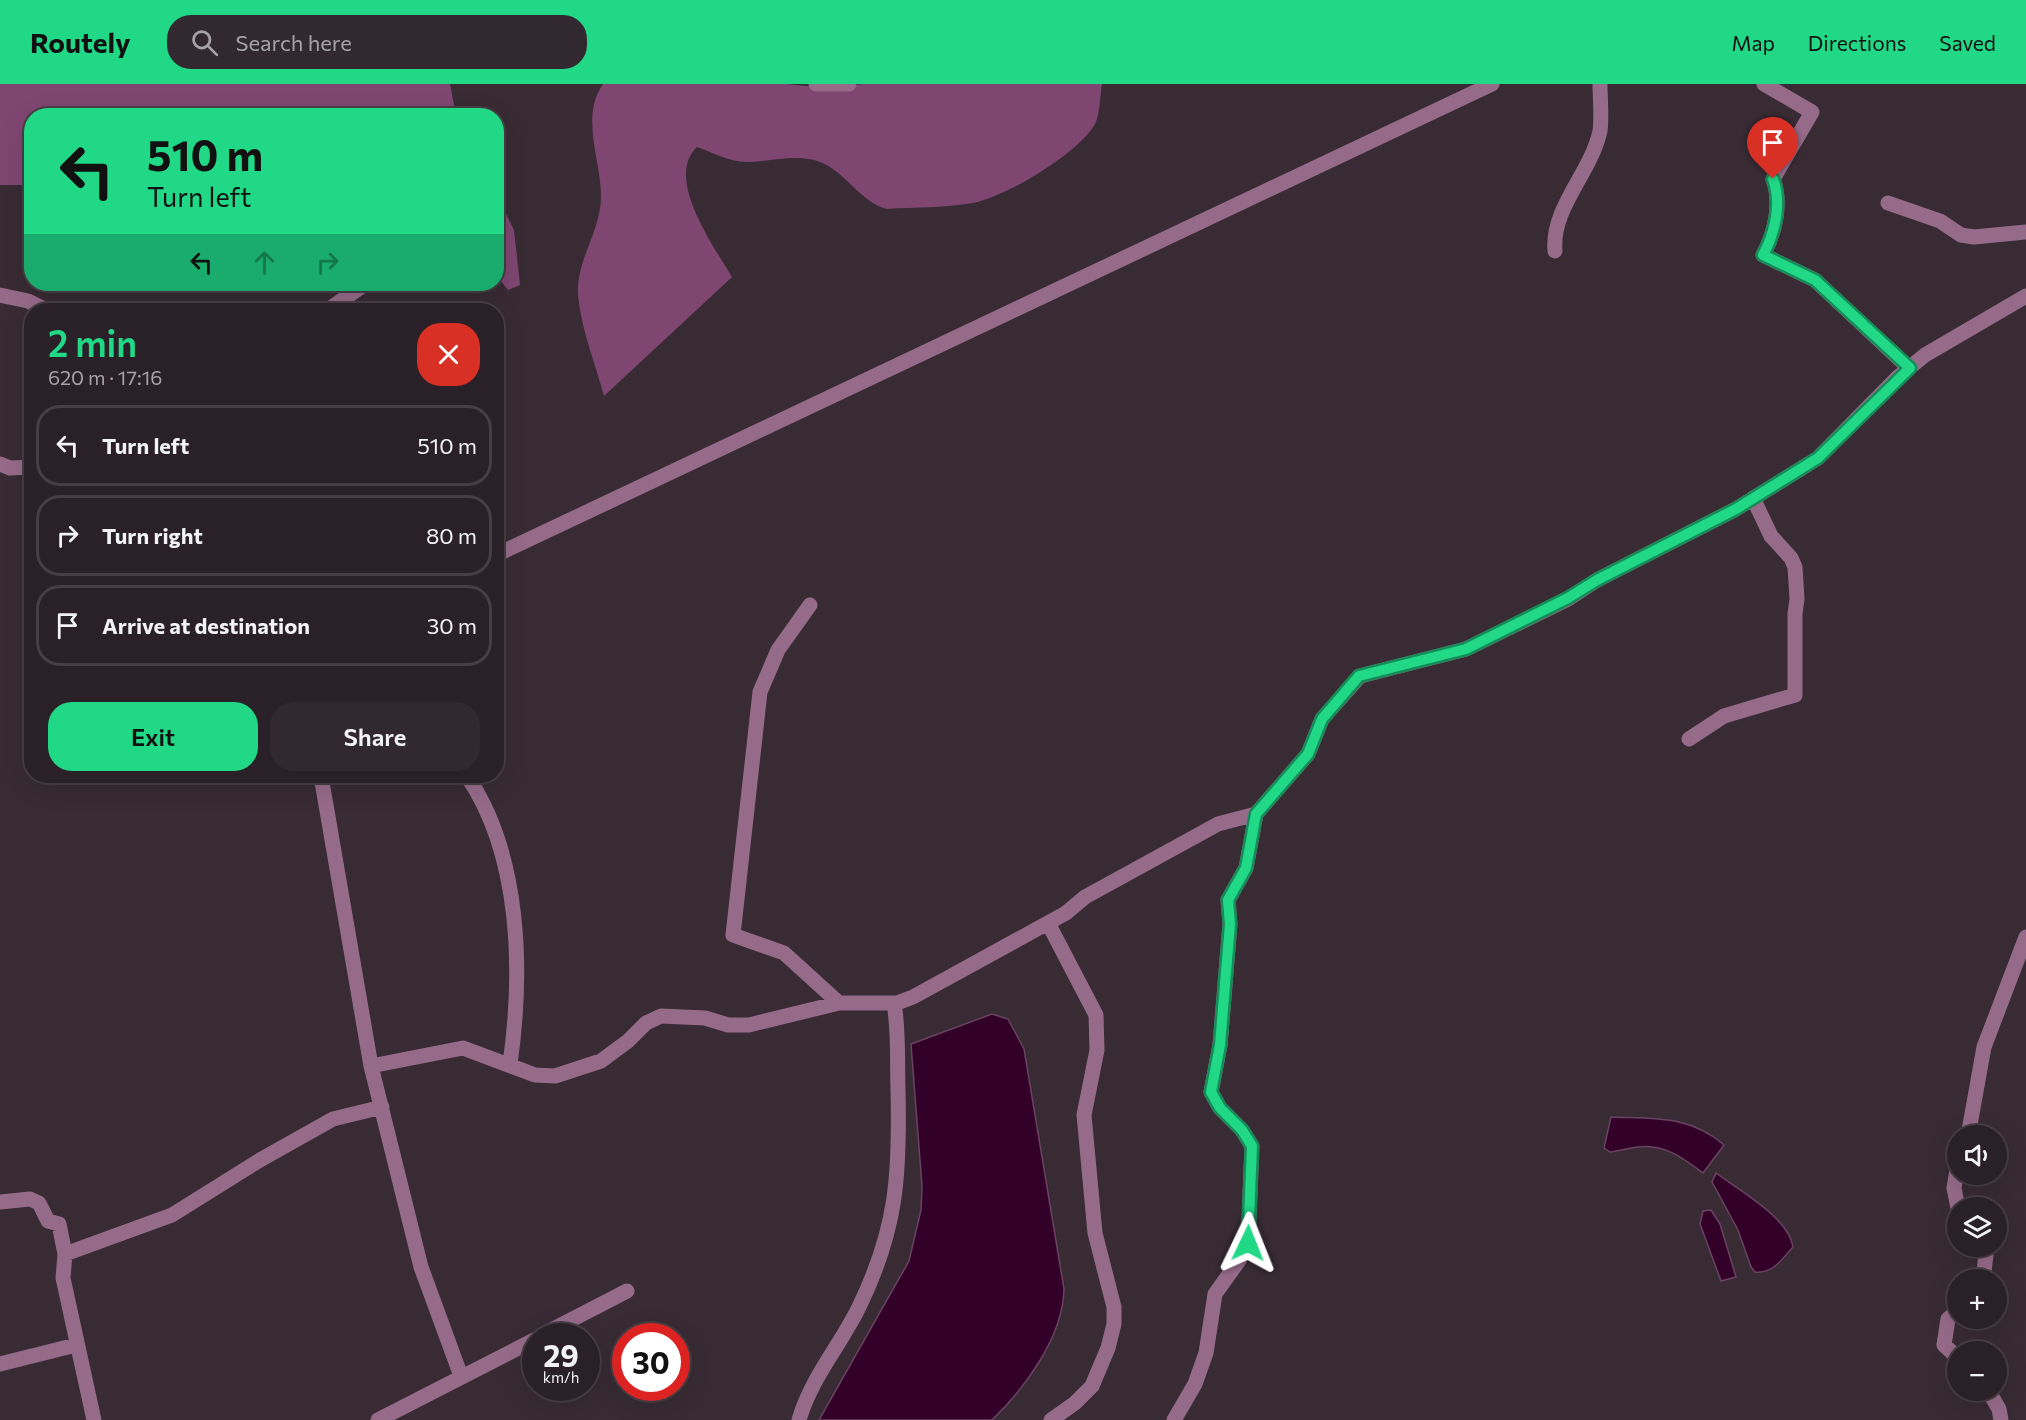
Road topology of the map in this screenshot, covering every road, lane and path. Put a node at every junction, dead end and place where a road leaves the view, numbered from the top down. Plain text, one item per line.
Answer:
1 (816, 84) edge
2 (849, 84) edge
3 (1492, 84) edge
4 (1600, 84) edge
5 (1764, 84) edge
6 (1888, 203) dead end
7 (2026, 232) edge
8 (1555, 251) dead end
9 (355, 291) edge
10 (0, 295) edge
11 (2026, 296) edge
12 (31, 303) edge
13 (338, 303) edge
14 (1910, 368) junction
15 (0, 464) edge
16 (24, 468) edge
17 (1753, 498) junction
18 (504, 551) edge
19 (810, 605) dead end
20 (1689, 740) dead end
21 (322, 783) edge
22 (471, 783) edge
23 (1256, 814) junction
24 (1048, 923) junction
25 (2026, 937) edge
26 (894, 1003) junction
27 (839, 1004) junction
28 (510, 1064) junction
29 (371, 1066) junction
30 (382, 1107) junction
31 (1970, 1125) edge
32 (0, 1202) edge
33 (65, 1254) junction
34 (627, 1291) dead end
35 (565, 1323) edge
36 (1947, 1326) edge
37 (76, 1345) junction
38 (522, 1346) edge
39 (1947, 1349) edge
40 (0, 1364) edge
41 (461, 1376) junction
42 (1994, 1401) edge
43 (94, 1420) edge
44 (378, 1420) edge
45 (799, 1420) edge
46 (1051, 1420) edge
47 (1174, 1420) edge
48 (2001, 1420) edge

1 - 2 street
3 - 18 street
4 - 8 street
5 - 14 street
6 - 7 street
9 - 13 street
10 - 12 street
11 - 14 street
14 - 17 street
15 - 16 street
17 - 20 street
17 - 23 street
19 - 27 street
21 - 29 street
22 - 28 street
23 - 24 street
23 - 47 street
24 - 26 street
24 - 46 street
25 - 31 street
26 - 27 street
26 - 45 street
27 - 28 street
28 - 29 street
29 - 30 street
30 - 33 street
30 - 41 street
32 - 33 street
33 - 37 street
34 - 35 street
36 - 39 street
37 - 40 street
37 - 43 street
38 - 41 street
41 - 44 street
42 - 48 street

